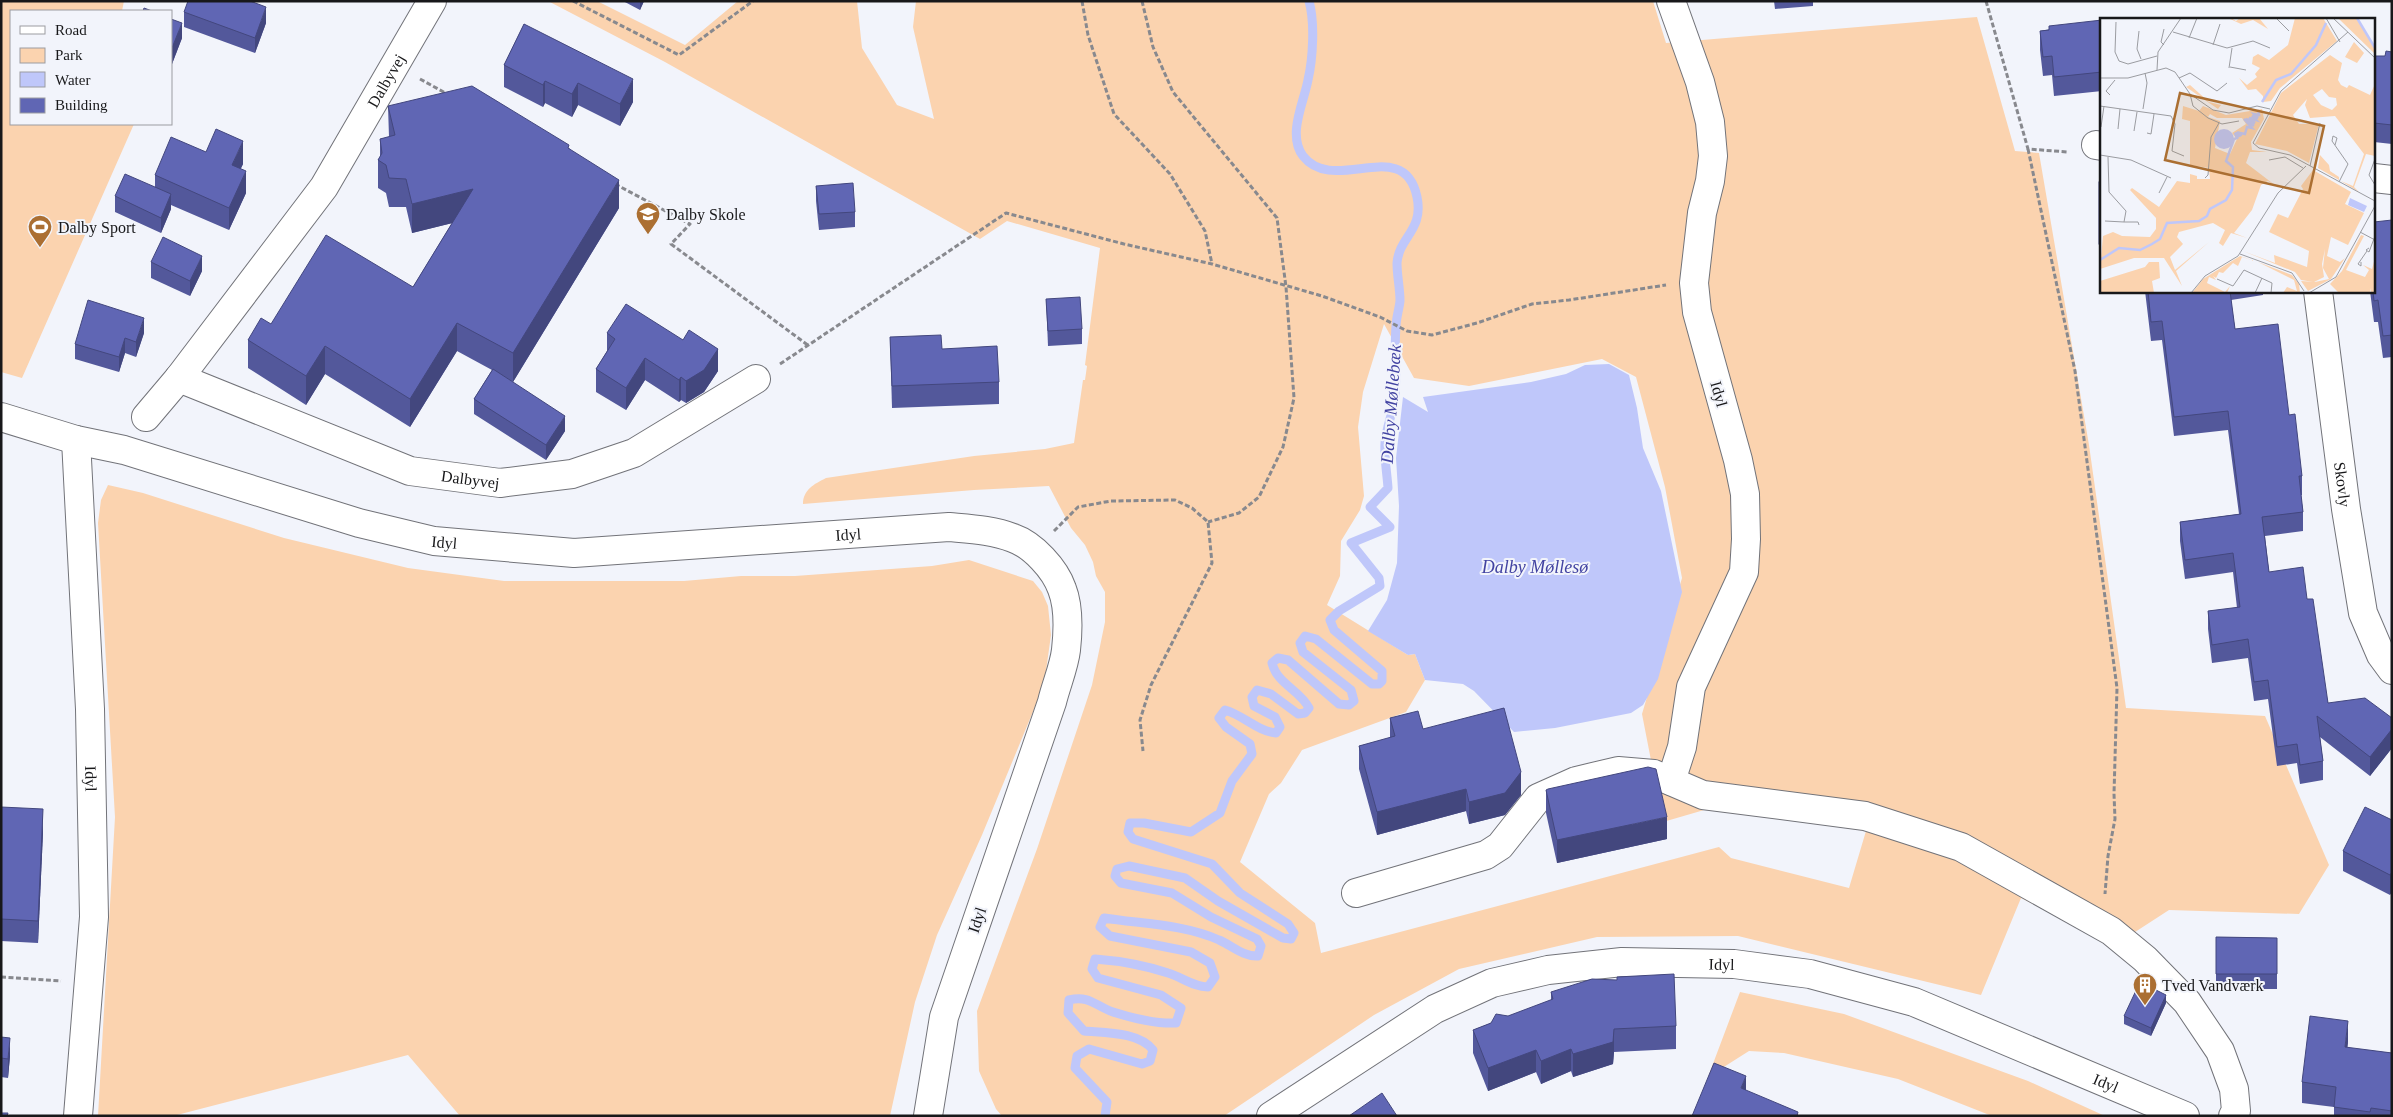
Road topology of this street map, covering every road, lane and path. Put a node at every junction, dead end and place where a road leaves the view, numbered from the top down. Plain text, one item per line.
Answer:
1 (432, 1) edge
2 (573, 1) edge
3 (753, 1) edge
4 (1082, 1) edge
5 (1142, 1) edge
6 (1671, 1) edge
7 (1986, 1) edge
8 (395, 65) junction
9 (456, 98) edge
10 (2099, 146) edge
11 (2028, 149) junction
12 (2376, 178) edge
13 (2392, 180) edge
14 (612, 182) edge
15 (1212, 264) junction
16 (1694, 283) junction
17 (1286, 287) junction
18 (2318, 292) edge
19 (809, 346) junction
20 (179, 378) junction
21 (756, 379) joint
22 (1, 417) edge
23 (146, 417) dead end
24 (76, 440) junction
25 (1208, 522) junction
26 (1034, 550) junction
27 (2392, 670) edge
28 (1143, 751) dead end
29 (1671, 781) junction
30 (1356, 893) dead end
31 (2111, 931) junction
32 (1, 977) edge
33 (89, 983) junction
34 (78, 1116) edge
35 (928, 1116) edge
36 (1271, 1116) edge
37 (2185, 1116) edge
38 (2234, 1116) edge

1 - 8 street, Dalbyvej
2 - 3 path
4 - 15 path
5 - 17 path
6 - 16 street, Idyl
7 - 11 path
8 - 9 path
8 - 20 street, Dalbyvej
10 - 11 path
11 - 31 path
12 - 13 street
14 - 19 path
15 - 17 path
15 - 19 path
16 - 17 path
16 - 29 street, Idyl
17 - 25 path
18 - 27 street, Skovly
19 - 21 path
20 - 21 street, Dalbyvej
20 - 23 street, Dalbyvej
22 - 24 street, Idyl
24 - 26 street, Idyl
24 - 33 street, Idyl
25 - 26 path
25 - 28 path
26 - 35 street, Idyl
29 - 30 street
29 - 31 street
31 - 38 street
32 - 33 path
33 - 34 street, Idyl
36 - 37 street, Idyl

